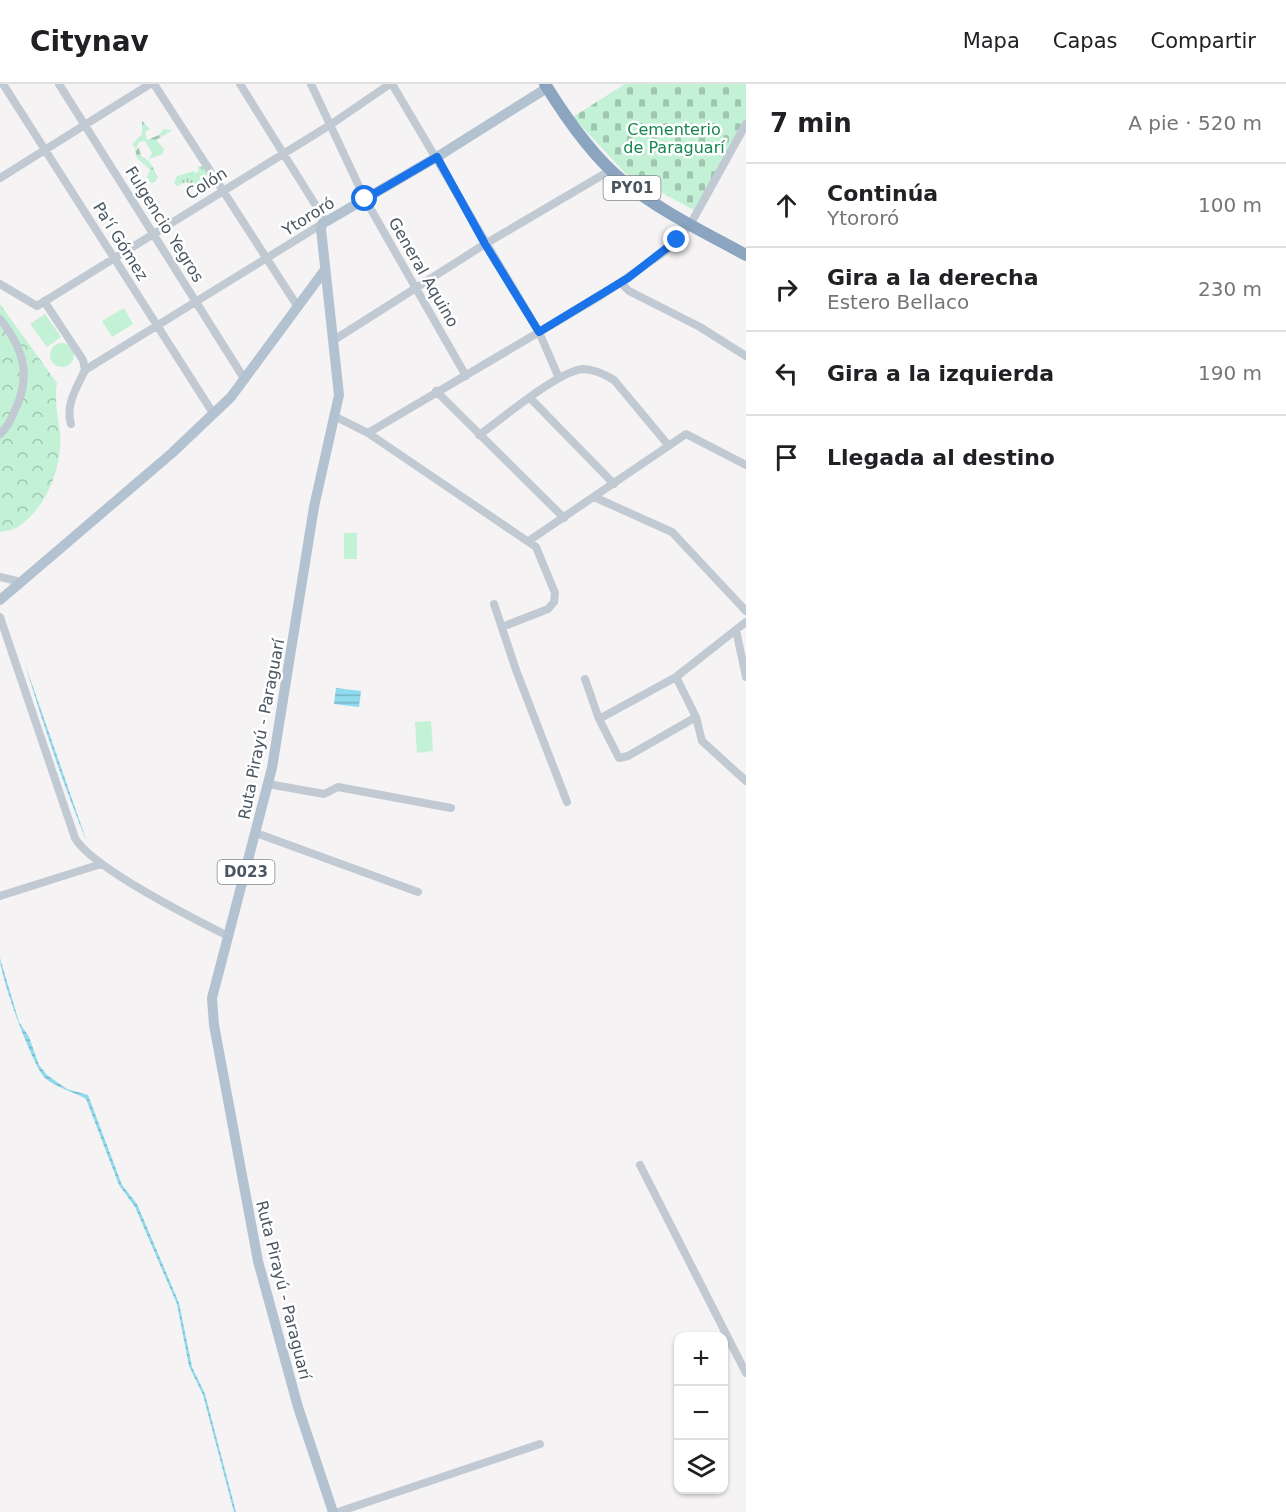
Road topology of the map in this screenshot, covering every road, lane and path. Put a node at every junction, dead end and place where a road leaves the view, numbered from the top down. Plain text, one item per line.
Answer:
1 (3, 84) edge
2 (59, 84) edge
3 (152, 84) edge
4 (240, 84) edge
5 (311, 84) edge
6 (391, 84) edge
7 (546, 86) edge
8 (85, 124) junction
9 (746, 124) edge
10 (330, 125) junction
11 (738, 139) junction
12 (746, 145) edge
13 (45, 150) junction
14 (284, 153) junction
15 (437, 157) junction
16 (611, 171) junction
17 (0, 178) edge
18 (222, 191) junction
19 (365, 199) junction
20 (322, 224) junction
21 (690, 225) junction
22 (153, 234) junction
23 (485, 244) junction
24 (746, 255) edge
25 (114, 258) junction
26 (266, 260) junction
27 (324, 271) junction
28 (621, 283) junction
29 (0, 284) edge
30 (416, 289) junction
31 (196, 302) junction
32 (40, 304) junction
33 (298, 307) junction
34 (0, 319) edge
35 (157, 326) junction
36 (539, 332) junction
37 (334, 340) junction
38 (746, 356) edge
39 (85, 370) junction
40 (466, 376) junction
41 (559, 378) junction
42 (245, 380) junction
43 (436, 391) junction
44 (531, 399) junction
45 (213, 413) junction
46 (334, 416) junction
47 (71, 424) dead end
48 (368, 433) junction
49 (0, 434) edge
50 (479, 435) junction
51 (669, 446) junction
52 (746, 465) edge
53 (614, 484) junction
54 (594, 497) junction
55 (564, 518) junction
56 (530, 540) junction
57 (0, 577) edge
58 (21, 582) junction
59 (0, 600) edge
60 (494, 604) dead end
61 (746, 611) edge
62 (0, 616) edge
63 (746, 622) edge
64 (502, 627) junction
65 (736, 630) junction
66 (676, 677) junction
67 (746, 677) edge
68 (585, 679) dead end
69 (696, 717) junction
70 (599, 719) junction
71 (746, 781) edge
72 (268, 784) junction
73 (567, 802) dead end
74 (451, 808) dead end
75 (256, 833) junction
76 (101, 864) junction
77 (418, 892) dead end
78 (0, 896) edge
79 (228, 936) junction
80 (640, 1165) dead end
81 (746, 1373) edge
82 (540, 1444) dead end
83 (333, 1512) edge
84 (338, 1512) edge

1 - 13 street, Pa'í Gómez
2 - 8 street, Fulgencio Yegros
3 - 8 street
3 - 18 street
4 - 14 street
5 - 10 street, General Aquino
6 - 10 street, Colón
6 - 15 street
7 - 15 main road, Ytororó
7 - 16 highway, PY01
8 - 13 street
8 - 22 street, Fulgencio Yegros
9 - 11 street
10 - 14 street, Colón
10 - 19 street, General Aquino
11 - 12 street
11 - 21 street
13 - 17 street
13 - 25 street, Pa'í Gómez
14 - 18 street, Colón
14 - 20 street
15 - 19 main road, Ytororó
15 - 23 street
16 - 21 highway, PY01
16 - 23 street
18 - 22 street, Colón
18 - 26 street
19 - 20 main road, Ytororó
19 - 30 street, General Aquino
20 - 26 street, Ytororó
20 - 27 main road, Ruta Pirayú - Paraguarí / D023
21 - 24 highway, PY01
21 - 28 street
22 - 25 street, Colón
22 - 31 street, Fulgencio Yegros
23 - 30 street
23 - 36 street
25 - 32 street, Colón
25 - 35 street, Pa'í Gómez
26 - 31 street, Ytororó
26 - 33 street
27 - 33 main road
27 - 37 main road, Ruta Pirayú - Paraguarí / D023
28 - 36 street
28 - 38 street
29 - 32 street
30 - 37 street
30 - 40 street, General Aquino
31 - 35 street, Ytororó
31 - 42 street, Fulgencio Yegros
32 - 39 street
33 - 42 main road
34 - 49 street
35 - 39 street, Ytororó
35 - 45 street, Pa'í Gómez
36 - 40 street
36 - 41 street
37 - 46 main road, Ruta Pirayú - Paraguarí / D023
39 - 47 street
40 - 43 street
41 - 44 street
41 - 51 street
42 - 45 main road
43 - 48 street
43 - 50 street
44 - 50 street
44 - 53 street
45 - 58 main road
46 - 48 street
46 - 72 main road, Ruta Pirayú - Paraguarí / D023
48 - 56 street
50 - 55 street
51 - 52 street
51 - 53 street
53 - 54 street
54 - 55 street
54 - 61 street
55 - 56 street
56 - 64 street
57 - 58 street
58 - 59 main road
60 - 64 street
62 - 76 street
63 - 65 street
64 - 73 street
65 - 66 street
65 - 67 street
66 - 69 street
66 - 70 street
68 - 70 street
69 - 70 street
69 - 71 street
72 - 74 street
72 - 75 main road, Ruta Pirayú - Paraguarí / D023
75 - 77 street
75 - 79 main road, Ruta Pirayú - Paraguarí / D023
76 - 78 street
76 - 79 street
79 - 83 main road, Ruta Pirayú - Paraguarí / D023
80 - 81 street
82 - 84 street

